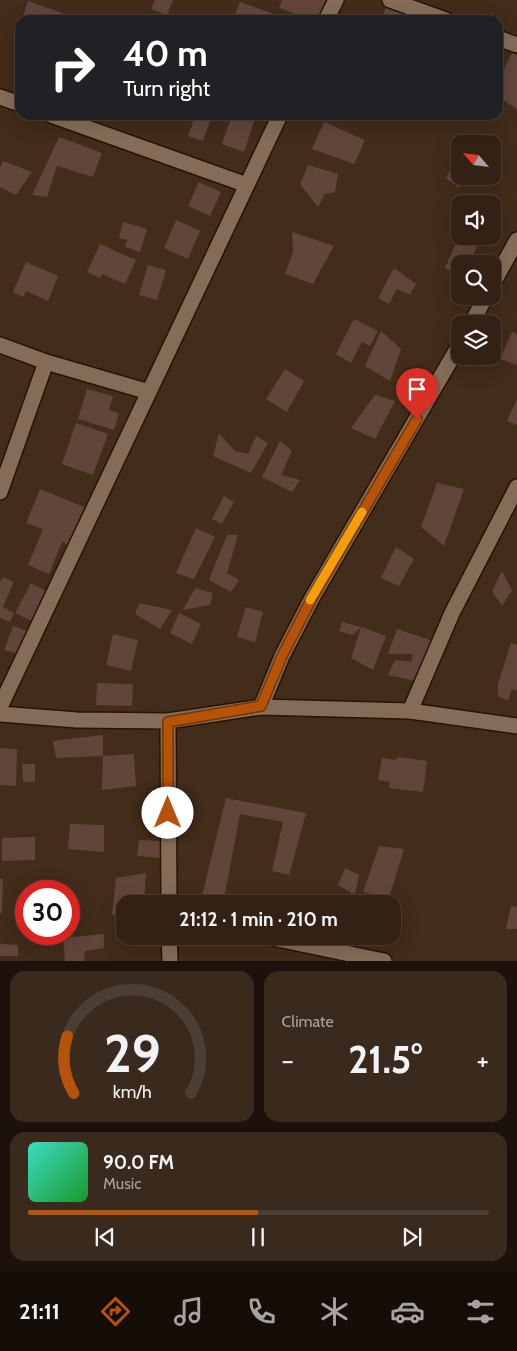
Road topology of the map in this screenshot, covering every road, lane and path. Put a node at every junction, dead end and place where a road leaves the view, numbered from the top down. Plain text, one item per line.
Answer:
1 (336, 0) edge
2 (390, 0) edge
3 (328, 15) edge
4 (432, 15) edge
5 (503, 40) edge
6 (517, 45) edge
7 (0, 97) edge
8 (15, 102) edge
9 (65, 120) edge
10 (278, 120) edge
11 (246, 185) junction
12 (517, 240) edge
13 (501, 269) edge
14 (0, 346) edge
15 (451, 359) edge
16 (46, 362) junction
17 (149, 392) junction
18 (517, 487) edge
19 (0, 492) edge
20 (261, 706) junction
21 (0, 707) edge
22 (410, 710) junction
23 (0, 714) edge
24 (168, 722) junction
25 (517, 726) edge
26 (169, 895) edge
27 (169, 945) edge
28 (307, 945) edge
29 (170, 961) edge
30 (384, 961) edge

1 - 3 street
2 - 4 street
5 - 6 street
7 - 8 street
9 - 11 street
10 - 11 street
11 - 17 street
12 - 13 street
14 - 16 street
15 - 20 street
16 - 17 street
16 - 19 street
17 - 21 street
18 - 22 street
20 - 22 street
20 - 24 street
22 - 25 street
23 - 24 street
24 - 26 street
27 - 29 street
28 - 30 street

